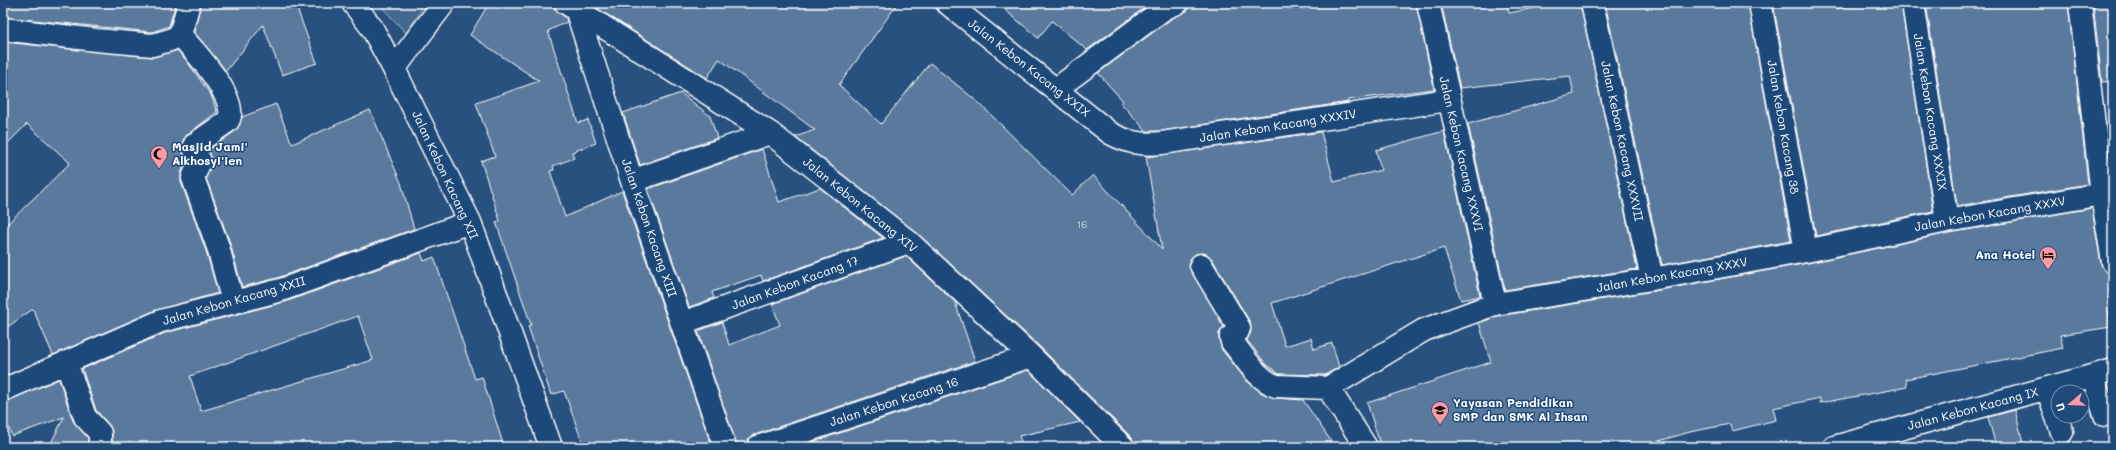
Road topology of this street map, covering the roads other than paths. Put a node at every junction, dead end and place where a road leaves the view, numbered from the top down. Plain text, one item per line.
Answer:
1 (189, 3) edge
2 (353, 3) edge
3 (444, 3) edge
4 (947, 3) edge
5 (1177, 3) edge
6 (1428, 3) edge
7 (1592, 3) edge
8 (1760, 3) edge
9 (1913, 3) edge
10 (2080, 3) edge
11 (571, 6) edge
12 (3, 29) edge
13 (180, 35) junction
14 (394, 68) junction
15 (1056, 89) junction
16 (1448, 100) junction
17 (1110, 132) joint
18 (770, 133) junction
19 (632, 181) junction
20 (2102, 194) junction
21 (1947, 221) junction
22 (470, 222) junction
23 (909, 242) junction
24 (1806, 251) junction
25 (2113, 262) edge
26 (1201, 265) dead end
27 (1652, 279) junction
28 (234, 302) junction
29 (1495, 304) junction
30 (682, 323) junction
31 (1031, 356) junction
32 (66, 362) junction
33 (2103, 373) edge
34 (1328, 388) junction
35 (2047, 388) junction
36 (3, 390) edge
37 (2105, 415) dead end
38 (2062, 432) dead end
39 (100, 447) edge
40 (551, 447) edge
41 (725, 447) edge
42 (758, 447) edge
43 (1123, 447) edge
44 (1366, 447) edge
45 (1834, 447) edge

1 - 13 street
2 - 14 street, Jalan Kebon Kacang XII
3 - 14 street
4 - 15 street, Jalan Kebon Kacang XXIX
5 - 15 street
6 - 16 street, Jalan Kebon Kacang XXXVI
7 - 27 street, Jalan Kebon Kacang XXXVII
8 - 24 street, Jalan Kebon Kacang 38
9 - 21 street, Jalan Kebon Kacang XXXIX
10 - 20 street
11 - 18 street, Jalan Kebon Kacang XIV
11 - 19 street, Jalan Kebon Kacang XIII
12 - 13 street
13 - 28 street
14 - 22 street, Jalan Kebon Kacang XII
15 - 17 street, Jalan Kebon Kacang XXIX
16 - 17 street, Jalan Kebon Kacang XXXIV
16 - 29 street, Jalan Kebon Kacang XXXVI
18 - 19 street
18 - 23 street, Jalan Kebon Kacang XIV
19 - 30 street, Jalan Kebon Kacang XIII
20 - 21 street, Jalan Kebon Kacang XXXV
20 - 25 street
21 - 24 street, Jalan Kebon Kacang XXXV
22 - 28 street, Jalan Kebon Kacang XXII
22 - 40 street, Jalan Kebon Kacang XII
23 - 30 street, Jalan Kebon Kacang 17
23 - 31 street, Jalan Kebon Kacang XIV
24 - 27 street, Jalan Kebon Kacang XXXV
26 - 34 street
27 - 29 street, Jalan Kebon Kacang XXXV
28 - 32 street, Jalan Kebon Kacang XXII
29 - 34 street, Jalan Kebon Kacang XXXV
30 - 41 street, Jalan Kebon Kacang XIII
31 - 42 street, Jalan Kebon Kacang 16
31 - 43 street, Jalan Kebon Kacang XIV
32 - 36 street, Jalan Kebon Kacang XXII
32 - 39 street
33 - 35 street, Jalan Kebon Kacang IX
33 - 37 street
34 - 44 street
35 - 38 street
35 - 45 street, Jalan Kebon Kacang IX

